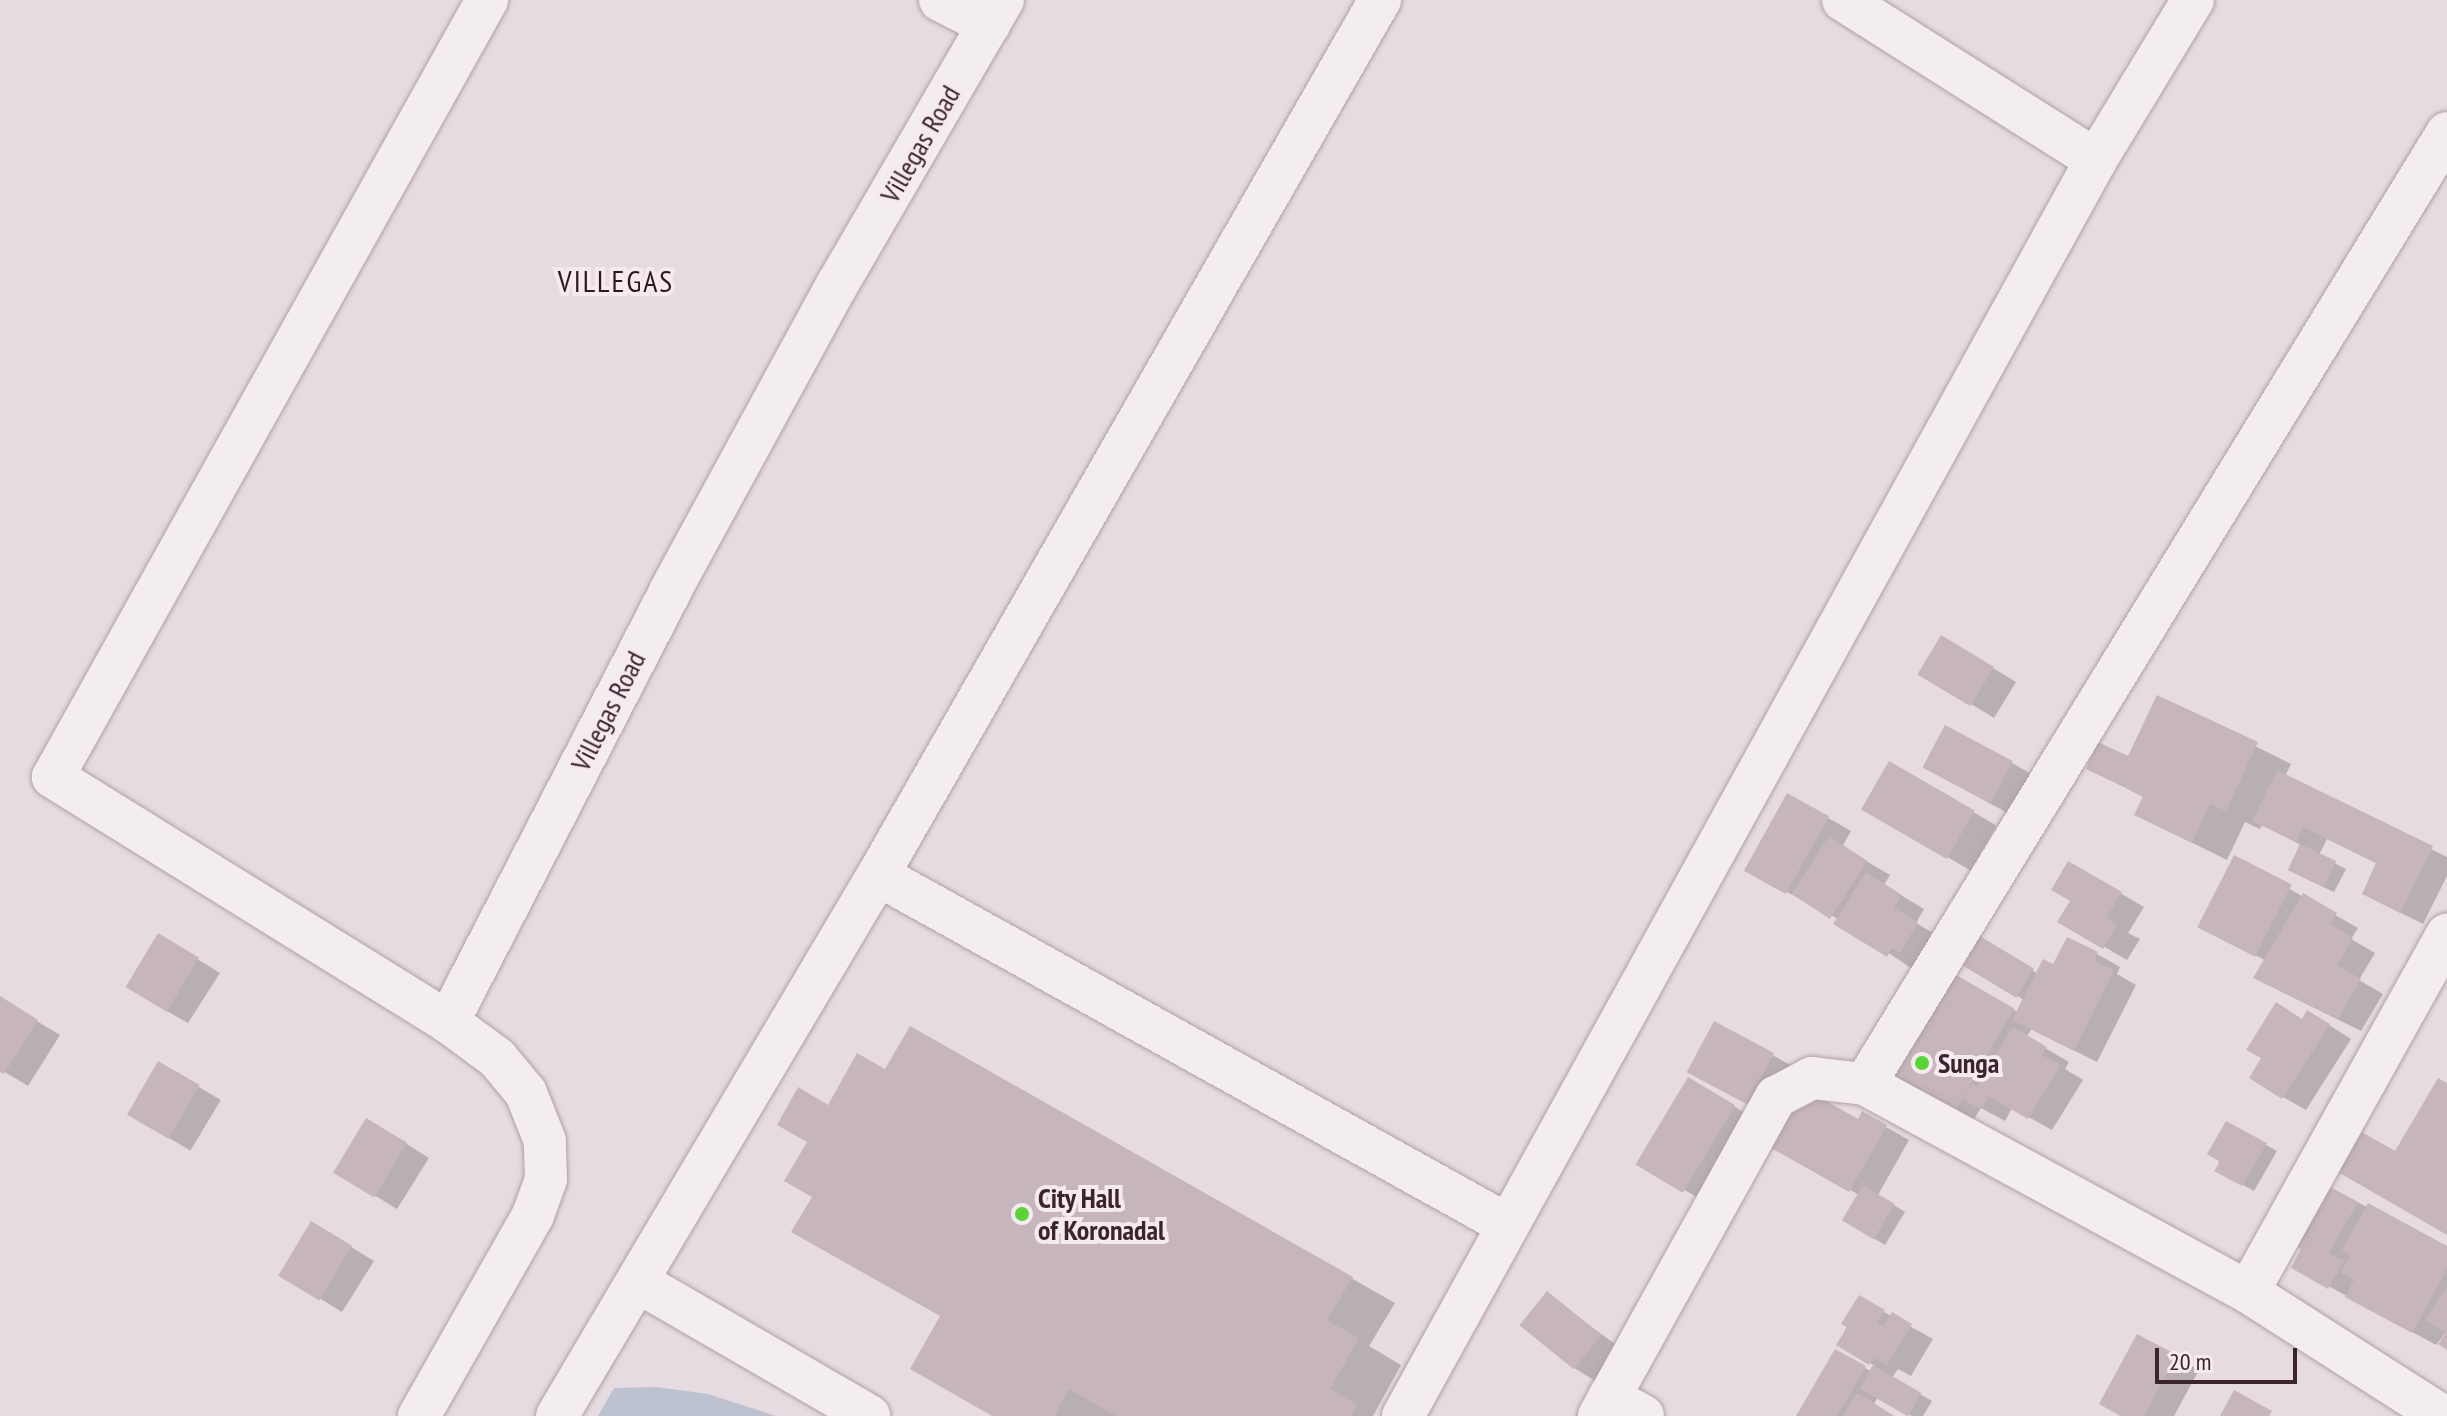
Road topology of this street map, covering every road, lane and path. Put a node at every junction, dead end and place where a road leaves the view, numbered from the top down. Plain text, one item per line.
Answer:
1 (487, 0) edge
2 (940, 0) edge
3 (1380, 0) edge
4 (1843, 0) edge
5 (2193, 0) edge
6 (996, 13) edge
7 (2447, 133) edge
8 (2096, 160) junction
9 (878, 875) junction
10 (2447, 935) edge
11 (448, 1022) junction
12 (1865, 1084) junction
13 (1506, 1224) junction
14 (640, 1283) junction
15 (2248, 1292) junction
16 (1617, 1410) edge
17 (419, 1416) edge
18 (557, 1416) edge
19 (869, 1416) edge
20 (1403, 1416) edge
21 (2442, 1416) edge

1 - 11 street
2 - 6 street
3 - 9 street
4 - 8 street
5 - 8 street
6 - 11 street, Villegas Road
7 - 12 street
8 - 13 street
9 - 13 street
9 - 14 street
10 - 15 street
11 - 17 street
12 - 15 street
12 - 16 street
13 - 20 street
14 - 18 street
14 - 19 street
15 - 21 street

